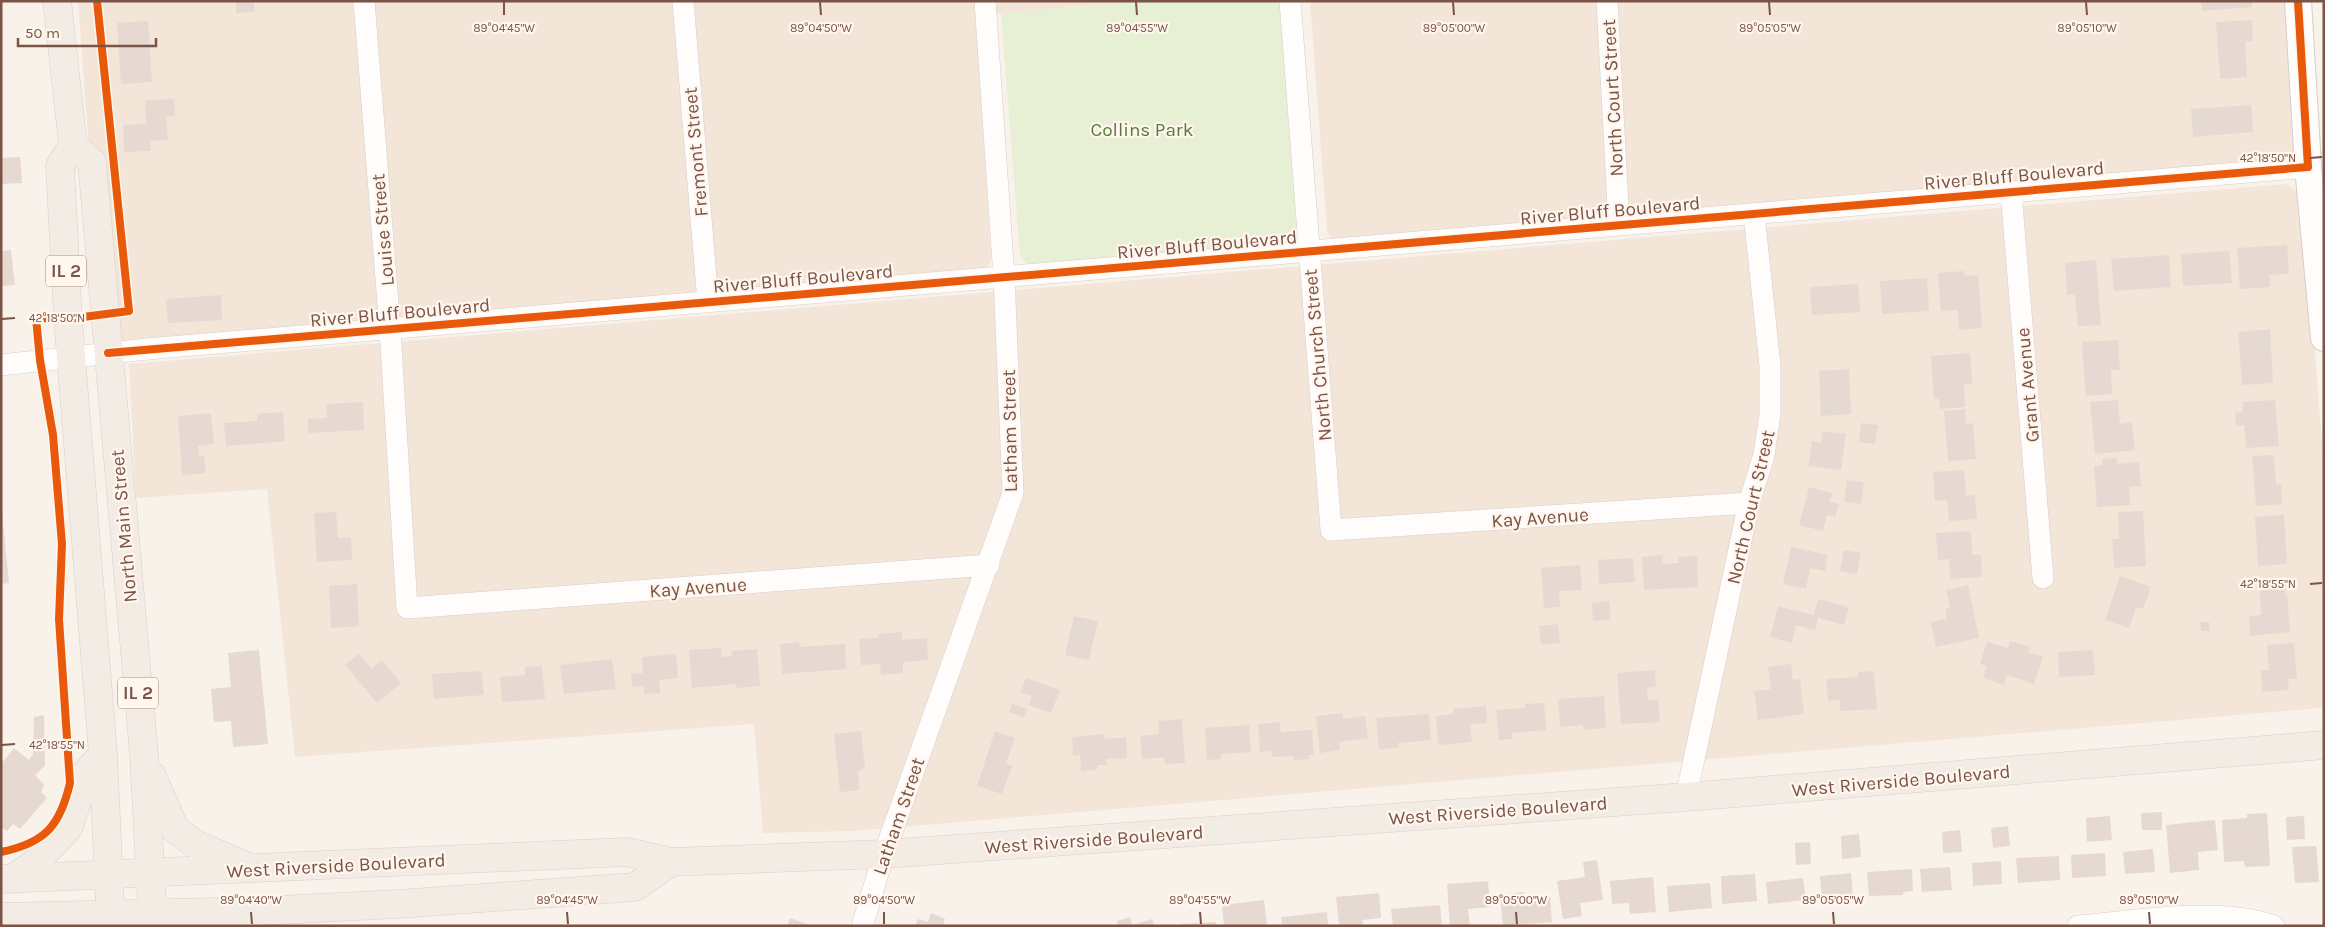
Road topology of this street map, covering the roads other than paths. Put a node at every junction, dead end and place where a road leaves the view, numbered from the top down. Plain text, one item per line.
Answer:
1 (57, 1) edge
2 (364, 1) edge
3 (683, 1) edge
4 (985, 1) edge
5 (1290, 1) edge
6 (1607, 1) edge
7 (2298, 1) edge
8 (73, 145) junction
9 (2308, 167) junction
10 (2011, 192) junction
11 (1754, 214) junction
12 (1619, 225) junction
13 (1308, 251) junction
14 (1004, 277) junction
15 (708, 302) junction
16 (390, 329) junction
17 (2324, 338) edge
18 (108, 353) junction
19 (72, 356) junction
20 (1, 365) edge
21 (1749, 503) junction
22 (1331, 530) joint
23 (989, 565) junction
24 (2043, 578) dead end
25 (406, 608) joint
26 (2324, 745) edge
27 (104, 754) junction
28 (144, 755) junction
29 (1686, 797) junction
30 (884, 854) junction
31 (671, 862) junction
32 (253, 868) junction
33 (151, 874) junction
34 (109, 875) junction
35 (7, 879) edge
36 (260, 911) junction
37 (1, 917) edge
38 (153, 920) edge
39 (110, 921) edge
40 (1, 923) edge
41 (11, 926) edge
42 (230, 926) edge
43 (862, 926) edge
44 (2078, 926) edge
45 (2274, 926) edge

1 - 8 main road
2 - 16 street, Louise Street
3 - 15 street, Fremont Street
4 - 14 street, Latham Street
5 - 13 street, North Church Street
6 - 12 street, North Court Street
7 - 9 street
8 - 18 main road, North Main Street / IL 2
8 - 19 main road, North Main Street / IL 2
9 - 10 street, River Bluff Boulevard
9 - 17 street
10 - 11 street, River Bluff Boulevard
10 - 24 street, Grant Avenue
11 - 12 street, River Bluff Boulevard
11 - 21 street, North Court Street
12 - 13 street, River Bluff Boulevard
13 - 14 street, River Bluff Boulevard
13 - 22 street, North Church Street
14 - 15 street, River Bluff Boulevard
14 - 23 street, Latham Street
15 - 16 street, River Bluff Boulevard
16 - 18 street, River Bluff Boulevard
16 - 25 street, Louise Street
18 - 19 street, River Bluff Boulevard
18 - 28 main road, North Main Street / IL 2
19 - 20 street, River Bluff Boulevard
19 - 27 main road, North Main Street / IL 2
21 - 22 street, Kay Avenue
21 - 29 street, North Court Street
23 - 25 street, Kay Avenue
23 - 30 street, Latham Street
26 - 29 main road, West Riverside Boulevard
27 - 34 main road, North Main Street / IL 2
27 - 35 main road
28 - 32 main road
28 - 33 main road, North Main Street / IL 2
29 - 30 main road, West Riverside Boulevard
30 - 31 main road, West Riverside Boulevard
30 - 43 street, Latham Street
31 - 32 main road, West Riverside Boulevard
31 - 36 main road
32 - 33 main road, West Riverside Boulevard
33 - 34 main road, West Riverside Boulevard
33 - 38 main road, North Main Street / IL 2
34 - 35 main road, West Riverside Boulevard
34 - 39 main road, North Main Street / IL 2
36 - 38 main road
36 - 42 main road
37 - 39 main road
38 - 39 main road
40 - 41 main road
44 - 45 street

